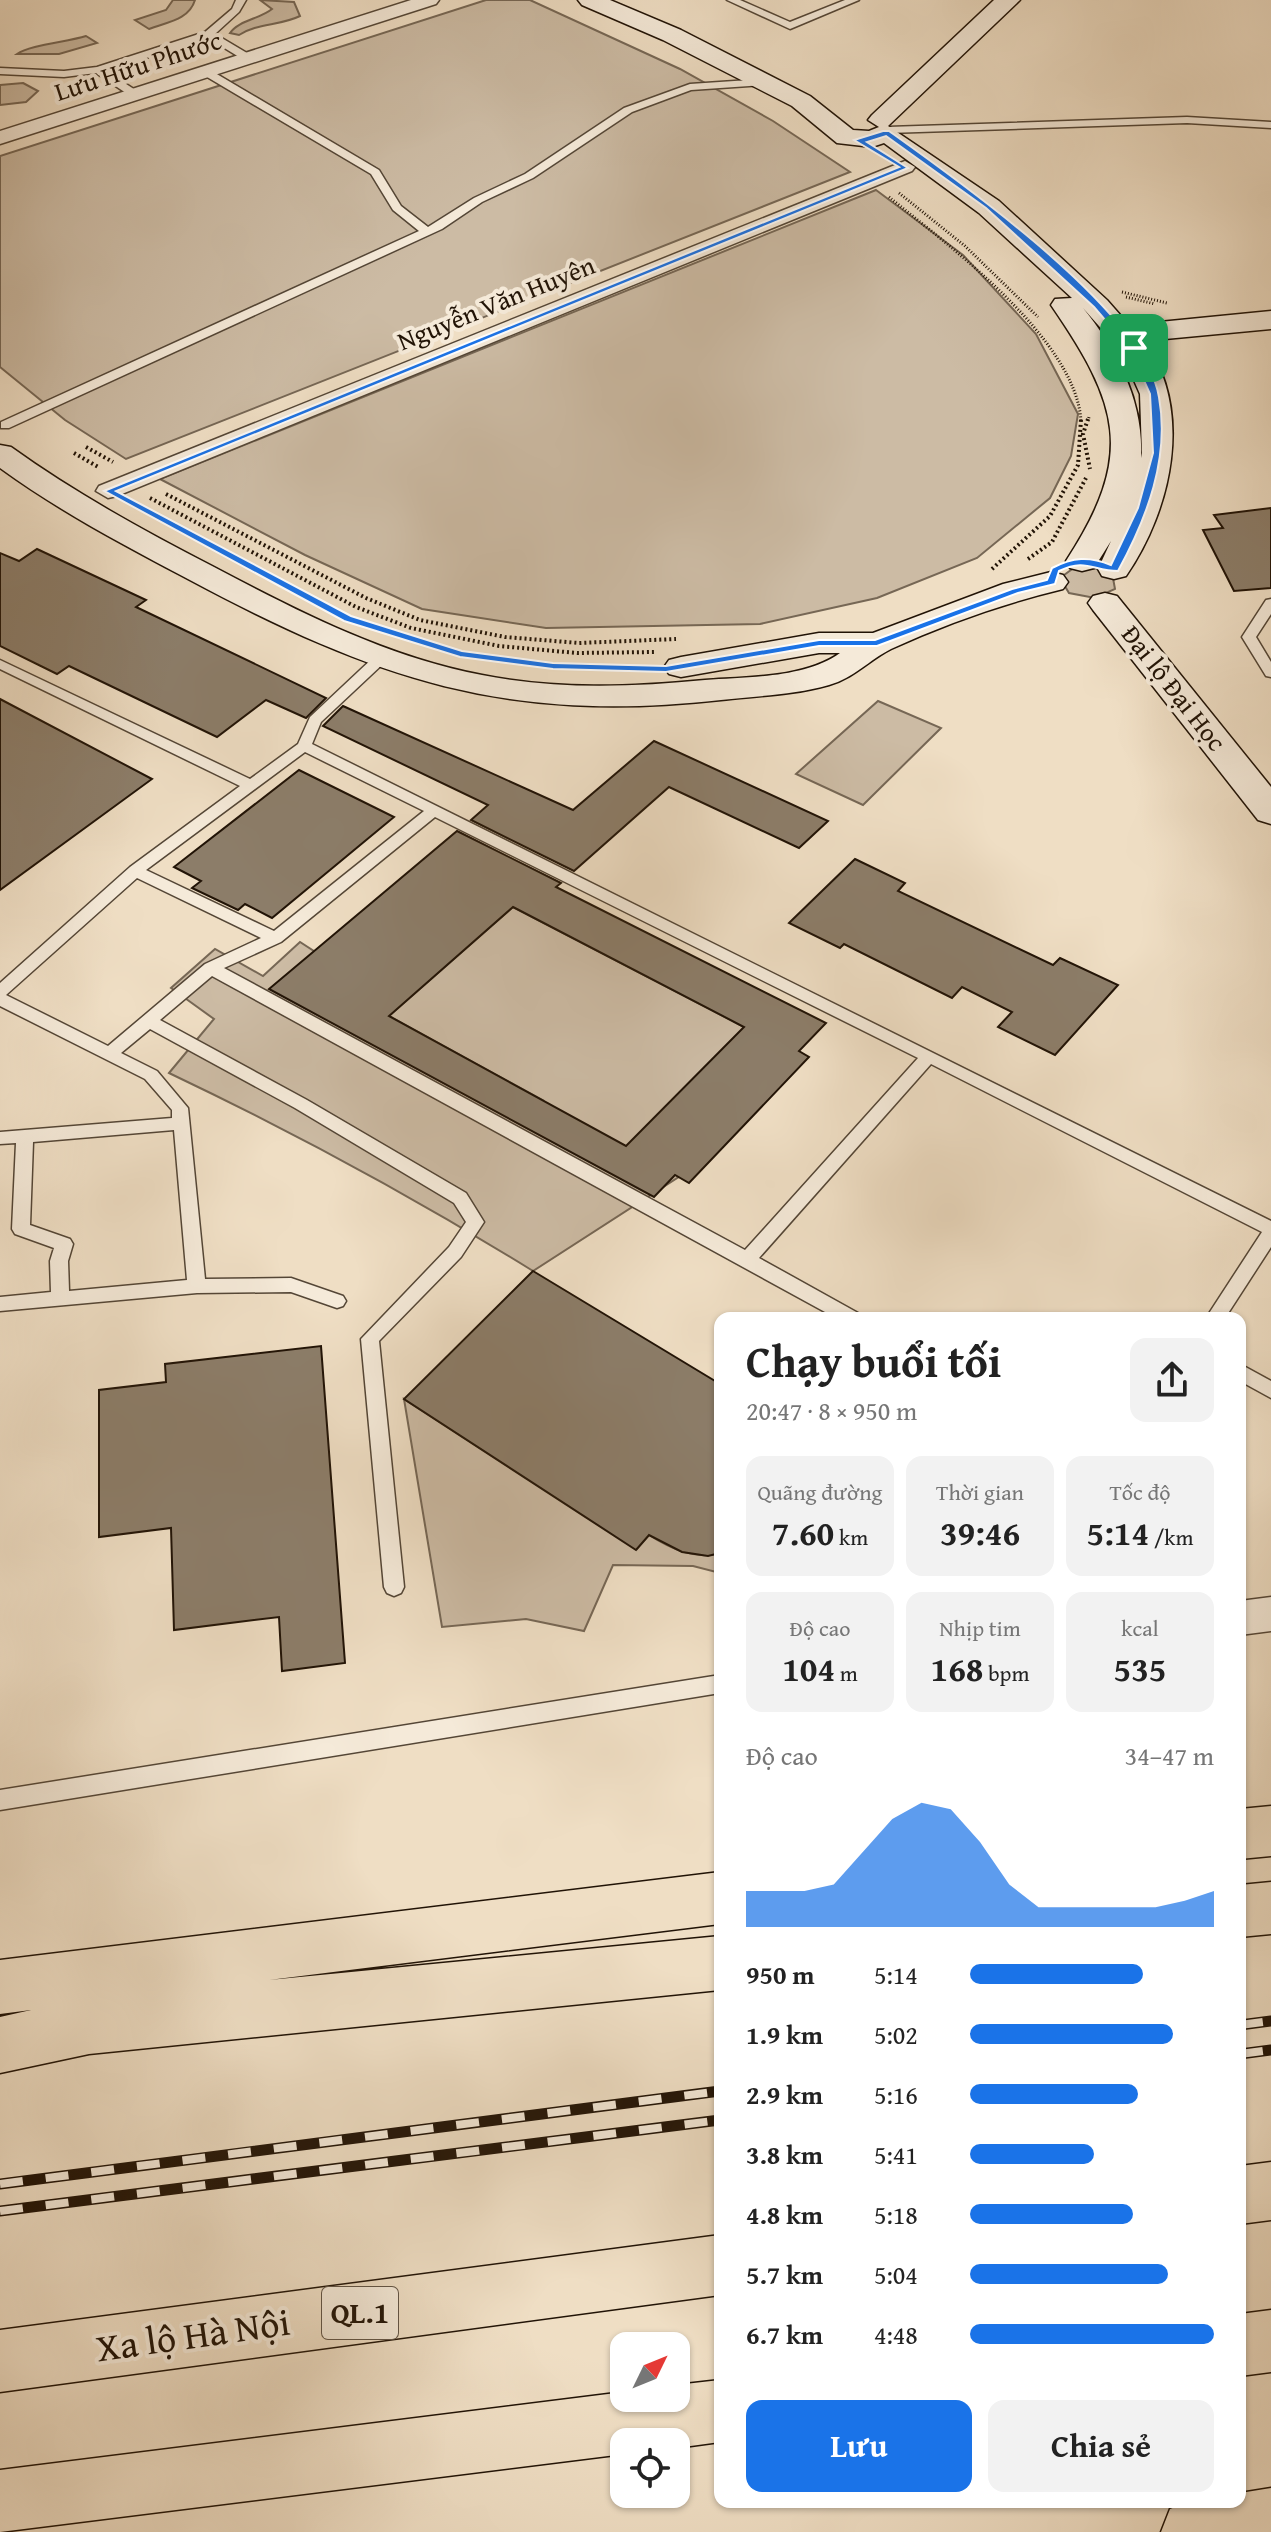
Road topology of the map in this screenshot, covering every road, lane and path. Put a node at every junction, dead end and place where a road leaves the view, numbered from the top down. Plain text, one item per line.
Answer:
1 (241, 0) edge
2 (430, 0) edge
3 (590, 0) edge
4 (627, 0) edge
5 (732, 0) edge
6 (854, 0) edge
7 (974, 0) edge
8 (1008, 0) edge
9 (209, 34) junction
10 (248, 58) junction
11 (98, 70) junction
12 (0, 71) edge
13 (206, 72) junction
14 (765, 82) junction
15 (136, 95) junction
16 (1271, 125) edge
17 (867, 128) junction
18 (0, 138) edge
19 (905, 167) junction
20 (879, 189) dead end
21 (918, 209) junction
22 (907, 212) junction
23 (427, 232) junction
24 (1115, 289) dead end
25 (1172, 304) dead end
26 (1033, 312) junction
27 (1022, 315) junction
28 (1271, 320) edge
29 (1043, 323) dead end
30 (1271, 335) edge
31 (1129, 341) junction
32 (1094, 405) dead end
33 (2, 434) edge
34 (1083, 434) junction
35 (86, 447) dead end
36 (74, 453) dead end
37 (125, 484) junction
38 (1082, 561) junction
39 (1021, 565) dead end
40 (1114, 569) junction
41 (986, 573) dead end
42 (1051, 582) junction
43 (1105, 603) junction
44 (1271, 603) edge
45 (689, 639) dead end
46 (877, 643) junction
47 (663, 651) dead end
48 (380, 659) junction
49 (0, 664) edge
50 (1271, 673) edge
51 (304, 746) junction
52 (251, 785) junction
53 (435, 810) junction
54 (1271, 812) edge
55 (135, 871) junction
56 (275, 938) junction
57 (211, 968) junction
58 (0, 992) edge
59 (0, 999) edge
60 (149, 1021) junction
61 (109, 1054) junction
62 (929, 1056) junction
63 (182, 1123) junction
64 (25, 1136) junction
65 (0, 1138) edge
66 (1271, 1231) edge
67 (747, 1260) junction
68 (197, 1286) junction
69 (60, 1298) junction
70 (337, 1301) dead end
71 (0, 1304) edge
72 (841, 1312) edge
73 (1219, 1312) edge
74 (1246, 1375) edge
75 (1271, 1390) edge
76 (394, 1587) dead end
77 (1271, 1614) edge
78 (1246, 1617) edge
79 (714, 1685) edge
80 (0, 1800) edge
81 (1271, 1831) edge
82 (1246, 1833) edge
83 (714, 1899) edge
84 (1271, 1908) edge
85 (1246, 1910) edge
86 (714, 1964) edge
87 (0, 1987) edge
88 (3, 2047) edge
89 (1271, 2191) edge
90 (1246, 2194) edge
91 (714, 2266) edge
92 (1271, 2341) edge
93 (1246, 2344) edge
94 (0, 2361) edge
95 (714, 2412) edge
96 (0, 2502) edge
97 (1271, 2520) edge
98 (1193, 2532) edge

1 - 9 lane
2 - 10 street, Lưu Hữu Phước
3 - 14 street
4 - 17 street
5 - 6 lane
7 - 17 street
8 - 17 street
9 - 10 lane
9 - 11 lane
10 - 13 street, Lưu Hữu Phước
11 - 12 lane
11 - 15 lane
13 - 15 street, Lưu Hữu Phước
13 - 23 lane
14 - 17 street
14 - 23 lane
15 - 18 street, Lưu Hữu Phước
16 - 17 lane
17 - 19 street
17 - 31 street
19 - 21 path
19 - 37 street, Nguyễn Văn Huyên
19 - 38 street
20 - 22 path
21 - 22 path
21 - 26 path
22 - 27 path
23 - 33 lane
24 - 25 path
26 - 27 path
26 - 29 path
27 - 34 path
28 - 31 street
30 - 31 street
31 - 40 street
32 - 34 path
33 - 37 street
33 - 48 street
34 - 39 path
34 - 41 path
35 - 37 path
36 - 37 path
37 - 45 path
37 - 46 street
37 - 47 path
38 - 40 street
38 - 42 street
40 - 43 street
42 - 43 street
42 - 46 street
43 - 54 street, Đại lộ Đại Học
44 - 50 lane
46 - 48 street
48 - 51 lane
49 - 52 lane
51 - 52 lane
51 - 53 lane
52 - 55 lane
53 - 56 lane
53 - 62 lane
55 - 56 lane
55 - 58 lane
56 - 57 lane
57 - 60 lane
57 - 67 lane
59 - 61 lane
60 - 61 lane
60 - 76 lane
61 - 63 lane
62 - 66 lane
62 - 67 lane
63 - 64 lane
63 - 68 lane
64 - 65 lane
64 - 69 lane
66 - 73 lane
67 - 72 lane
68 - 69 lane
68 - 70 lane
69 - 71 lane
74 - 75 lane
77 - 78 street
79 - 80 lane
81 - 82 highway
83 - 87 highway
84 - 85 highway
86 - 88 highway
89 - 90 highway
91 - 94 highway, Xa lộ Hà Nội / QL.1
92 - 93 highway
95 - 96 highway
97 - 98 highway

